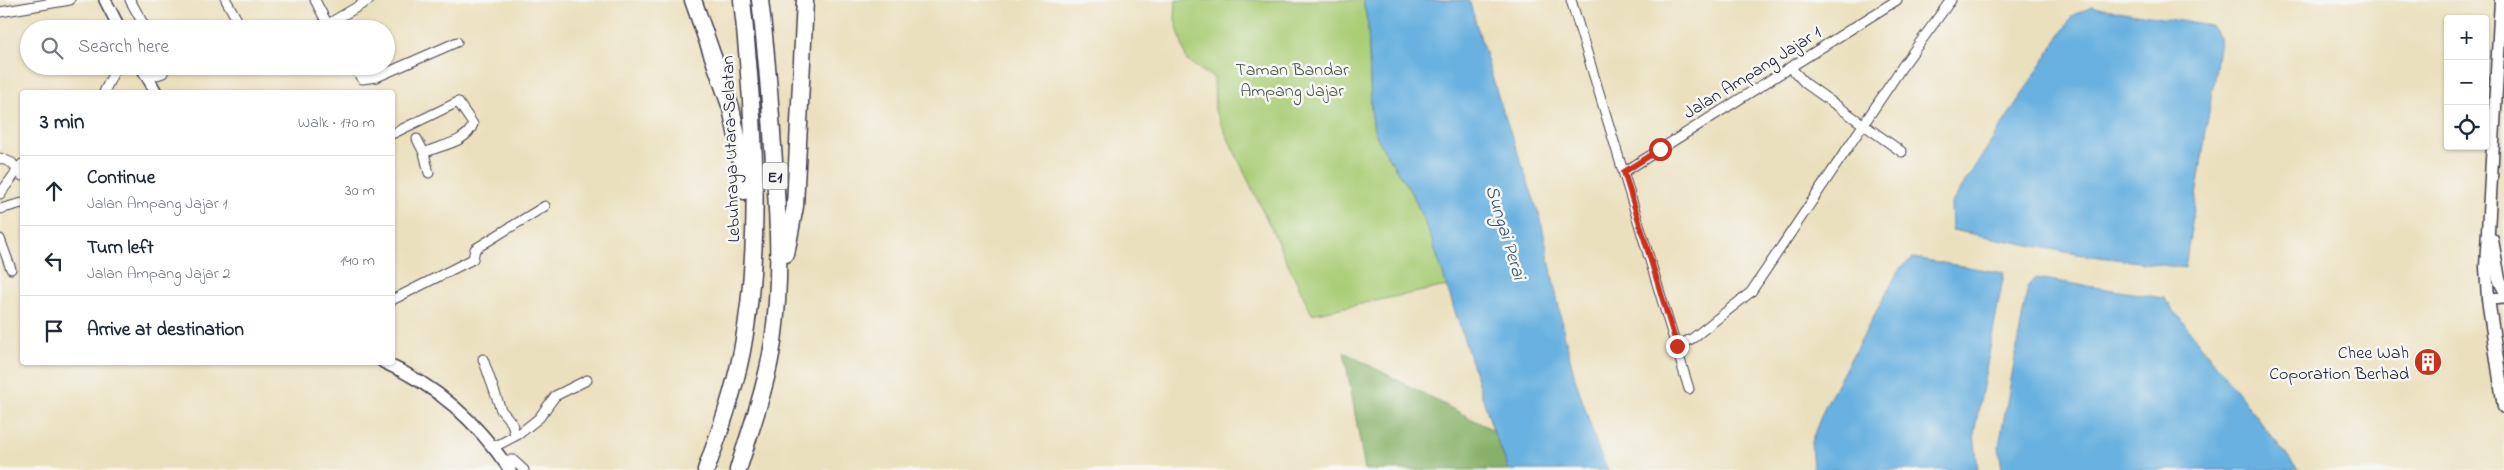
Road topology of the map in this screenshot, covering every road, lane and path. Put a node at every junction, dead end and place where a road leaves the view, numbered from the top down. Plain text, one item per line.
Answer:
1 (66, 0) edge
2 (105, 0) edge
3 (130, 0) edge
4 (226, 0) edge
5 (314, 0) edge
6 (369, 0) edge
7 (693, 0) edge
8 (742, 0) edge
9 (760, 0) edge
10 (805, 0) edge
11 (1570, 0) edge
12 (1897, 0) edge
13 (1951, 0) edge
14 (2502, 7) edge
15 (0, 12) edge
16 (115, 20) edge
17 (141, 20) edge
18 (237, 20) edge
19 (326, 20) edge
20 (338, 20) edge
21 (457, 42) dead end
22 (1790, 68) junction
23 (395, 69) edge
24 (112, 75) edge
25 (146, 75) edge
26 (156, 75) edge
27 (357, 75) edge
28 (382, 75) edge
29 (148, 78) junction
30 (105, 90) edge
31 (155, 90) edge
32 (1864, 124) junction
33 (395, 133) edge
34 (417, 139) dead end
35 (1902, 152) dead end
36 (424, 153) junction
37 (0, 158) edge
38 (20, 168) edge
39 (20, 170) edge
40 (1624, 172) junction
41 (429, 173) dead end
42 (0, 194) edge
43 (20, 204) edge
44 (545, 206) dead end
45 (0, 209) edge
46 (2488, 221) junction
47 (0, 239) edge
48 (11, 269) dead end
49 (2504, 289) edge
50 (750, 293) junction
51 (395, 298) edge
52 (2488, 298) junction
53 (2504, 298) edge
54 (777, 301) junction
55 (1677, 346) junction
56 (483, 359) dead end
57 (388, 365) edge
58 (587, 380) dead end
59 (1689, 389) dead end
60 (2504, 408) edge
61 (515, 435) junction
62 (494, 446) junction
63 (503, 460) junction
64 (510, 470) edge
65 (524, 470) edge
66 (706, 470) edge
67 (738, 470) edge

1 - 15 street
2 - 16 street
3 - 17 street
4 - 18 street
5 - 19 street
6 - 20 street
7 - 50 highway
8 - 50 highway, Lebuhraya Utara–Selatan / E1
9 - 54 highway, E1
10 - 54 highway
11 - 40 street
12 - 22 street, Jalan Ampang Jajar 1
13 - 32 street
14 - 46 main road
21 - 23 street
22 - 32 street
22 - 40 street, Jalan Ampang Jajar 1
24 - 30 street
25 - 29 street
26 - 29 street
27 - 28 street
29 - 31 street
32 - 35 street
32 - 55 street
33 - 36 street
34 - 36 street
36 - 41 street
37 - 38 street
39 - 42 street
40 - 55 street
43 - 45 street
44 - 51 street
46 - 49 main road
46 - 52 main road
47 - 48 street
50 - 66 highway, Lebuhraya Utara–Selatan / E1
52 - 53 street
52 - 60 main road
54 - 67 highway, E1
55 - 59 street
56 - 61 street
57 - 62 street
58 - 61 street
61 - 62 street
62 - 63 street
63 - 64 street
63 - 65 street

